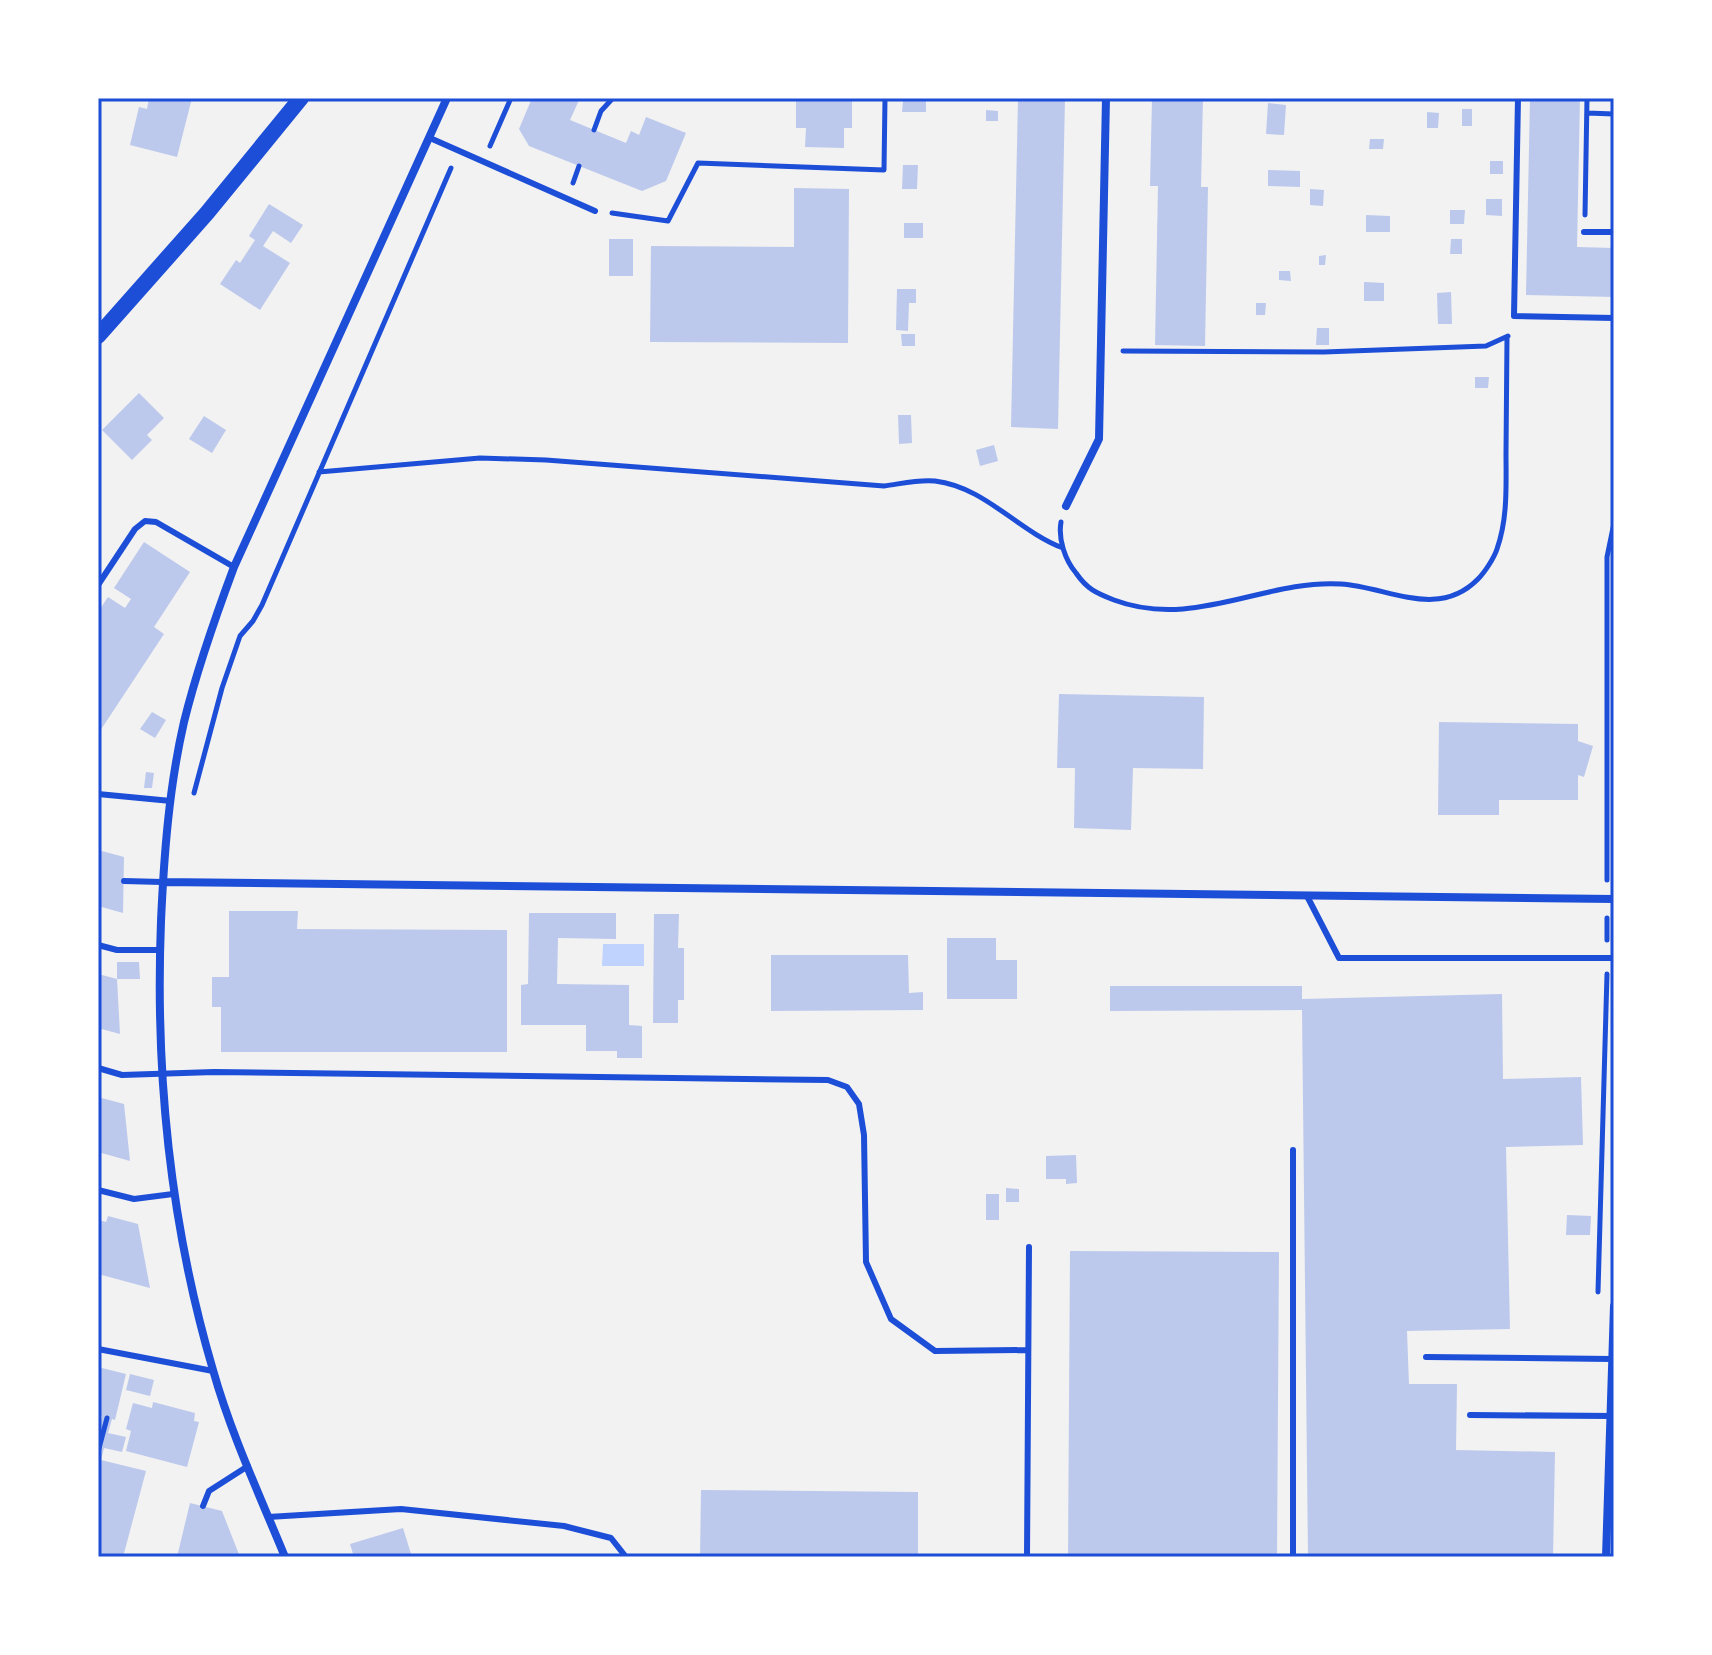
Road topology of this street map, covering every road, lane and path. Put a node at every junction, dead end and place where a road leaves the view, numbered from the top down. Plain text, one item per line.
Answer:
1 (301, 98) edge
2 (447, 98) edge
3 (511, 98) edge
4 (613, 98) edge
5 (885, 98) edge
6 (1106, 98) edge
7 (1518, 98) edge
8 (1587, 98) edge
9 (1587, 113) junction
10 (1614, 114) edge
11 (594, 130) dead end
12 (430, 138) junction
13 (458, 151) junction
14 (483, 162) junction
15 (595, 211) joint
16 (1584, 232) joint
17 (1614, 232) edge
18 (1514, 316) junction
19 (1614, 318) edge
20 (98, 336) edge
21 (1507, 337) junction
22 (1123, 351) dead end
23 (319, 472) junction
24 (1066, 506) joint
25 (1614, 523) edge
26 (1063, 548) junction
27 (234, 567) junction
28 (98, 585) edge
29 (98, 794) edge
30 (171, 801) junction
31 (124, 881) dead end
32 (162, 882) junction
33 (1307, 896) junction
34 (1610, 899) edge
35 (98, 945) edge
36 (160, 950) junction
37 (1610, 958) edge
38 (98, 1068) edge
39 (162, 1074) junction
40 (1293, 1150) dead end
41 (98, 1190) edge
42 (173, 1194) junction
43 (1029, 1247) dead end
44 (1598, 1298) dead end
45 (1614, 1306) edge
46 (98, 1349) edge
47 (1028, 1350) junction
48 (1426, 1357) dead end
49 (1612, 1359) junction
50 (213, 1371) junction
51 (1470, 1415) dead end
52 (1612, 1416) edge
53 (107, 1418) dead end
54 (98, 1452) edge
55 (248, 1466) junction
56 (203, 1506) dead end
57 (268, 1517) junction
58 (285, 1557) edge
59 (626, 1557) edge
60 (1027, 1557) edge
61 (1293, 1557) edge
62 (1606, 1557) edge

1 - 20 main road
2 - 12 street
3 - 14 path
4 - 11 path
5 - 15 path
6 - 24 street
7 - 18 lane
8 - 9 path
9 - 10 path
9 - 16 path
12 - 13 lane
12 - 27 street
13 - 14 lane
13 - 23 path
14 - 15 lane
16 - 17 lane
18 - 19 lane
18 - 21 path
21 - 22 path
21 - 26 path
23 - 26 path
23 - 30 path
24 - 26 path
25 - 34 path
27 - 28 lane
27 - 30 street
29 - 30 lane
30 - 32 street
31 - 32 lane
32 - 33 street
32 - 36 street
33 - 34 street
33 - 37 lane
34 - 37 path
35 - 36 lane
36 - 39 street
37 - 44 path
38 - 39 lane
39 - 42 street
39 - 47 lane
40 - 61 lane
41 - 42 lane
42 - 50 street
43 - 47 lane
45 - 49 street
46 - 50 lane
47 - 60 lane
48 - 49 lane
49 - 52 street
50 - 55 street
51 - 52 lane
52 - 62 street
53 - 54 path
55 - 56 lane
55 - 57 street
57 - 58 street
57 - 59 lane

